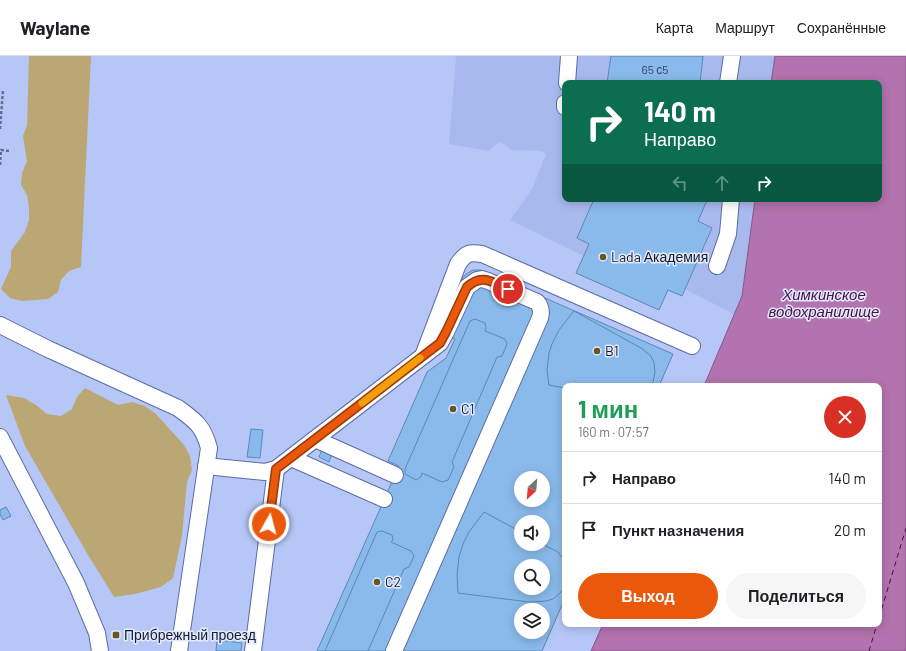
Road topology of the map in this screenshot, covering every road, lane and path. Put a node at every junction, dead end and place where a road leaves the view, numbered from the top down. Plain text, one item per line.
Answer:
1 (570, 56) edge
2 (732, 56) edge
3 (567, 80) edge
4 (728, 80) edge
5 (3, 90) dead end
6 (0, 129) edge
7 (9, 151) dead end
8 (0, 165) edge
9 (731, 202) edge
10 (717, 266) dead end
11 (0, 325) edge
12 (692, 346) dead end
13 (423, 356) junction
14 (0, 437) edge
15 (315, 439) junction
16 (291, 458) junction
17 (206, 466) junction
18 (276, 469) junction
19 (395, 475) dead end
20 (384, 499) dead end
21 (100, 651) edge
22 (179, 651) edge
23 (253, 651) edge
24 (394, 651) edge

1 - 3 street
2 - 4 street
5 - 6 path
7 - 8 path
9 - 10 street
11 - 17 street
12 - 13 street
13 - 15 street
13 - 24 street
14 - 21 street
15 - 16 street
15 - 19 street
16 - 18 street
16 - 20 street
17 - 18 street
17 - 22 street
18 - 23 street

